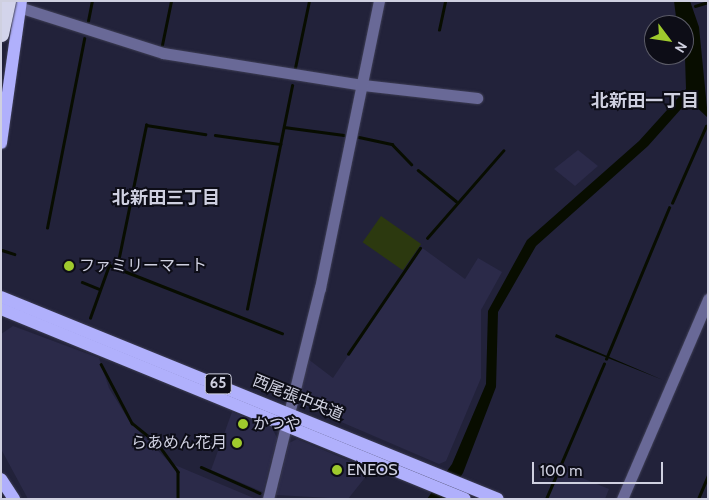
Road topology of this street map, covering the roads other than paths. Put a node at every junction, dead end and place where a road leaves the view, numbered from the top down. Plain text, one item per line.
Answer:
1 (379, 1) edge
2 (1, 2) edge
3 (16, 3) edge
4 (1, 34) edge
5 (362, 85) junction
6 (477, 98) dead end
7 (1, 143) edge
8 (1, 297) edge
9 (708, 299) edge
10 (1, 309) edge
11 (288, 417) junction
12 (1, 479) edge
13 (463, 493) edge
14 (14, 499) edge
15 (268, 499) edge
16 (498, 499) edge
17 (622, 499) edge

1 - 5 street
2 - 3 street
3 - 4 highway, bridge
3 - 5 street
3 - 7 main road
5 - 6 street
5 - 11 street
8 - 11 main road, 西尾張中央道 / 65
9 - 17 street
10 - 11 main road, 西尾張中央道 / 65
11 - 13 main road, 西尾張中央道 / 65
11 - 15 street
12 - 14 main road
13 - 16 main road, 西尾張中央道 / 65

